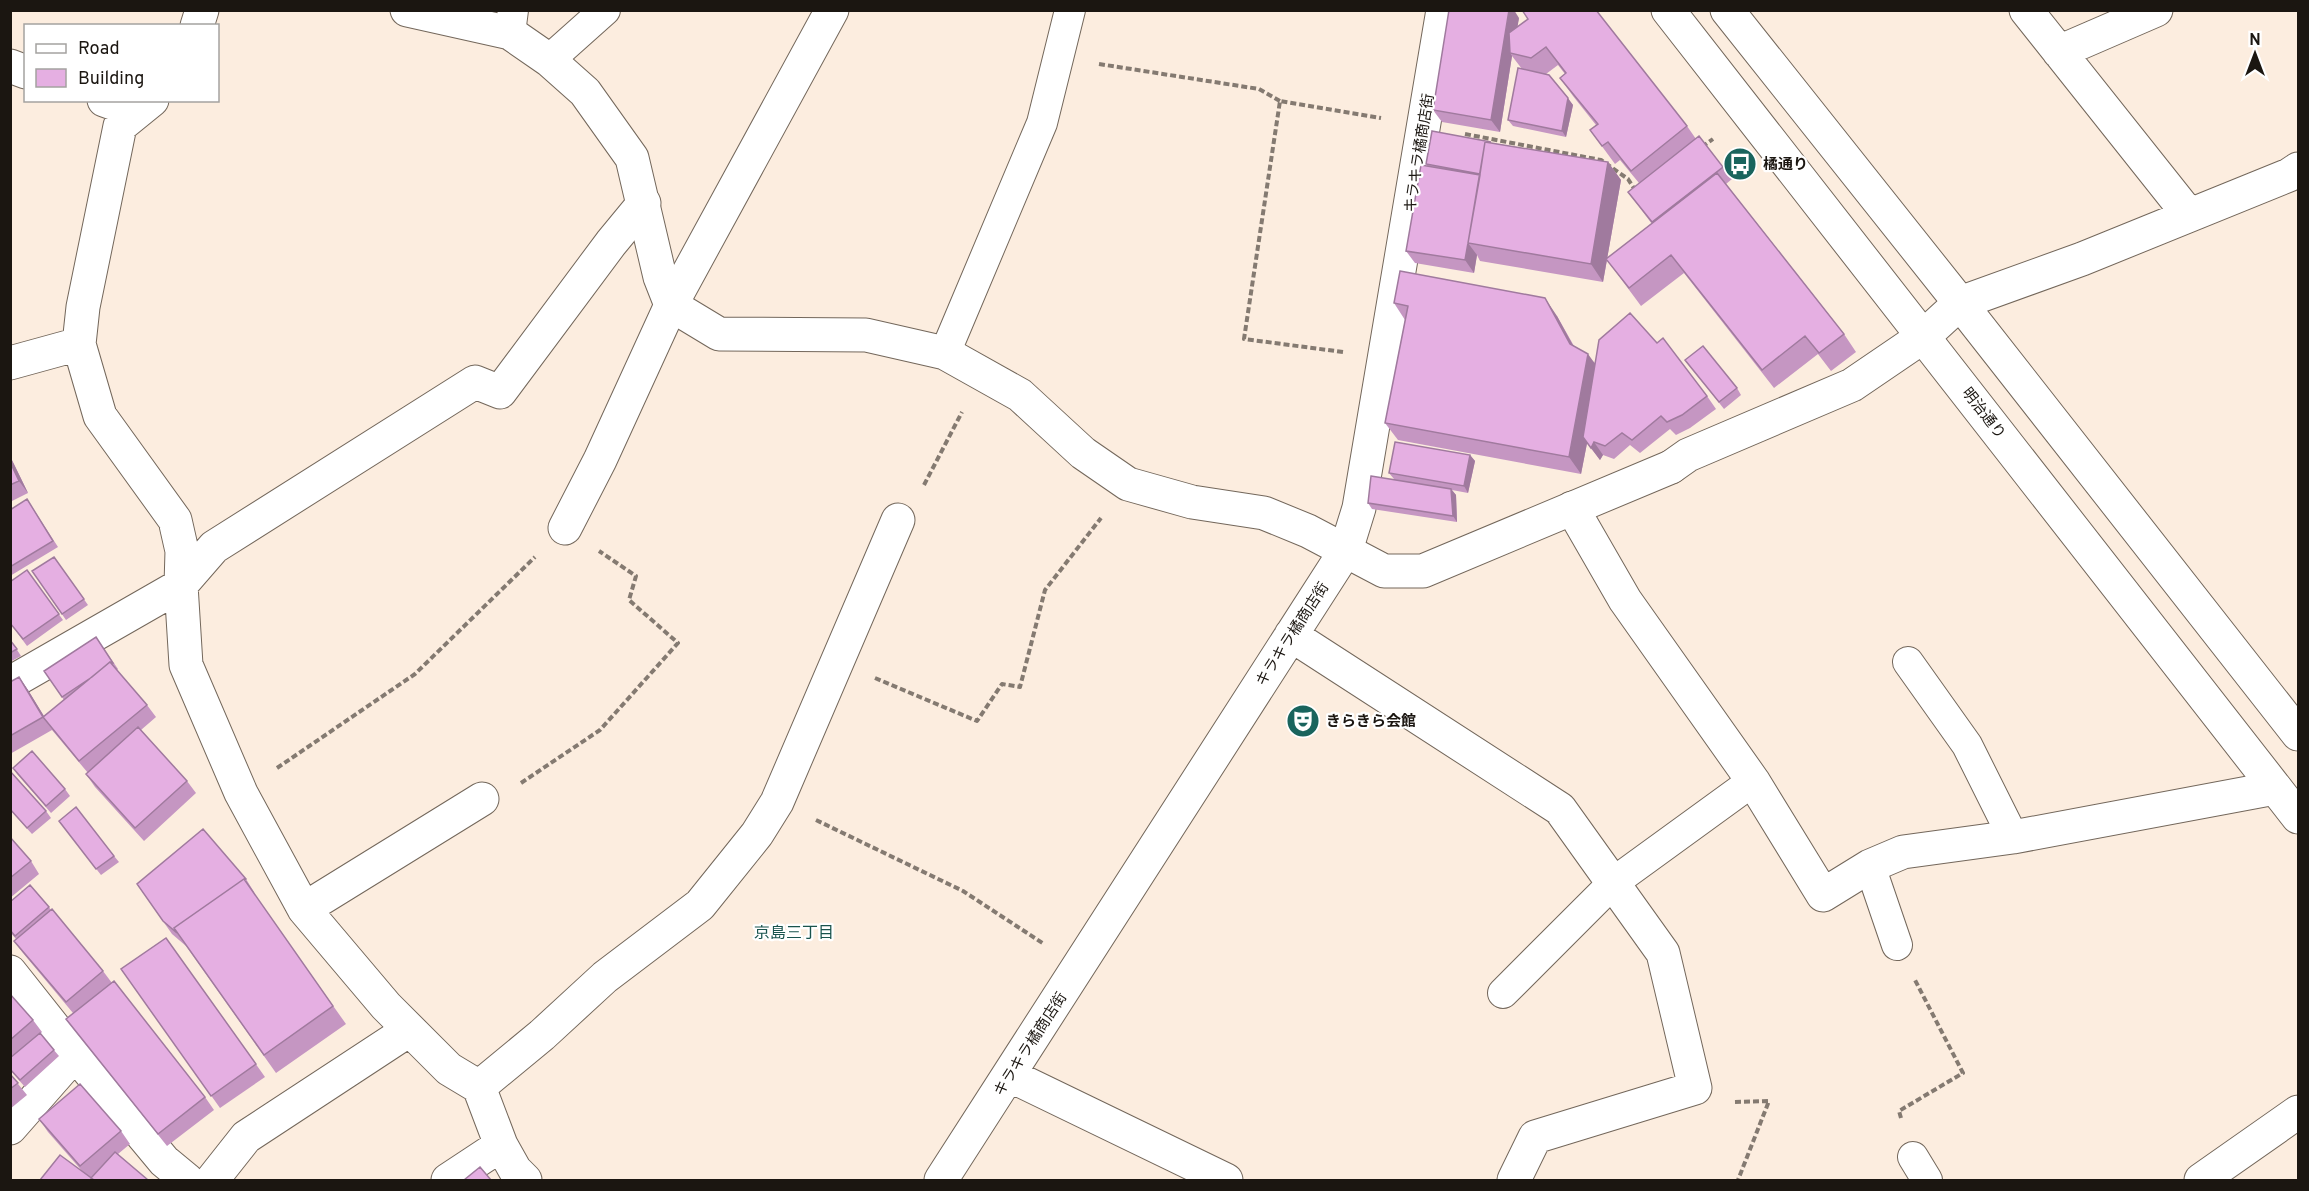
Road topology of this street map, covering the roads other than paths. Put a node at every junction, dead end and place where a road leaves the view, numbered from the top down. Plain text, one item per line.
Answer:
1 (407, 10) edge
2 (605, 10) edge
3 (832, 10) edge
4 (1070, 10) edge
5 (1443, 10) edge
6 (1668, 10) edge
7 (2026, 10) edge
8 (2156, 10) edge
9 (1731, 12) edge
10 (511, 22) edge
11 (2059, 52) junction
12 (549, 60) junction
13 (118, 102) edge
14 (144, 106) edge
15 (2298, 169) edge
16 (644, 203) junction
17 (2189, 215) junction
18 (1960, 303) junction
19 (671, 304) junction
20 (1924, 336) junction
21 (79, 344) junction
22 (945, 353) junction
23 (10, 363) edge
24 (1572, 508) junction
25 (898, 520) road end
26 (565, 528) road end
27 (1346, 550) junction
28 (181, 585) junction
29 (1291, 635) junction
30 (1908, 662) dead end
31 (10, 683) edge
32 (2298, 734) edge
33 (1753, 781) junction
34 (2275, 788) junction
35 (482, 799) road end
36 (2298, 817) edge
37 (2013, 837) junction
38 (1870, 866) junction
39 (1614, 882) junction
40 (304, 909) junction
41 (1897, 945) road end
42 (10, 972) edge
43 (1503, 993) dead end
44 (409, 1030) junction
45 (75, 1054) junction
46 (1009, 1075) junction
47 (479, 1087) junction
48 (2298, 1112) edge
49 (10, 1128) edge
50 (501, 1145) junction
51 (187, 1180) edge
52 (213, 1180) edge
53 (448, 1180) edge
54 (525, 1180) edge
55 (941, 1180) edge
56 (1226, 1180) edge
57 (1514, 1180) edge
58 (2201, 1180) edge

1 - 10 street
2 - 12 lane
3 - 19 street
4 - 22 lane
5 - 27 street, キラキラ橘商店街
6 - 20 street, 明治通り
7 - 11 street
8 - 11 street
9 - 18 street
10 - 12 street
11 - 17 street
12 - 16 street
13 - 14 street
14 - 21 street
15 - 17 street
16 - 19 street
16 - 28 street
17 - 18 street
18 - 20 street
18 - 32 street
19 - 22 street
19 - 26 street
20 - 24 street
20 - 34 street, 明治通り
21 - 23 street
21 - 28 street
22 - 27 street
24 - 27 street
24 - 33 street
25 - 47 street
27 - 29 street, キラキラ橘商店街
28 - 31 street
28 - 40 street
29 - 39 street
29 - 46 street, キラキラ橘商店街
30 - 37 lane
33 - 38 street
33 - 39 lane
34 - 36 street, 明治通り
34 - 37 street
35 - 40 street
37 - 38 street
38 - 41 lane
39 - 43 lane
39 - 57 street
40 - 44 street
42 - 45 street
44 - 47 street
44 - 52 street
45 - 49 street
45 - 51 street
46 - 55 street, キラキラ橘商店街
46 - 56 street
47 - 50 street
48 - 58 street
50 - 53 street
50 - 54 street

